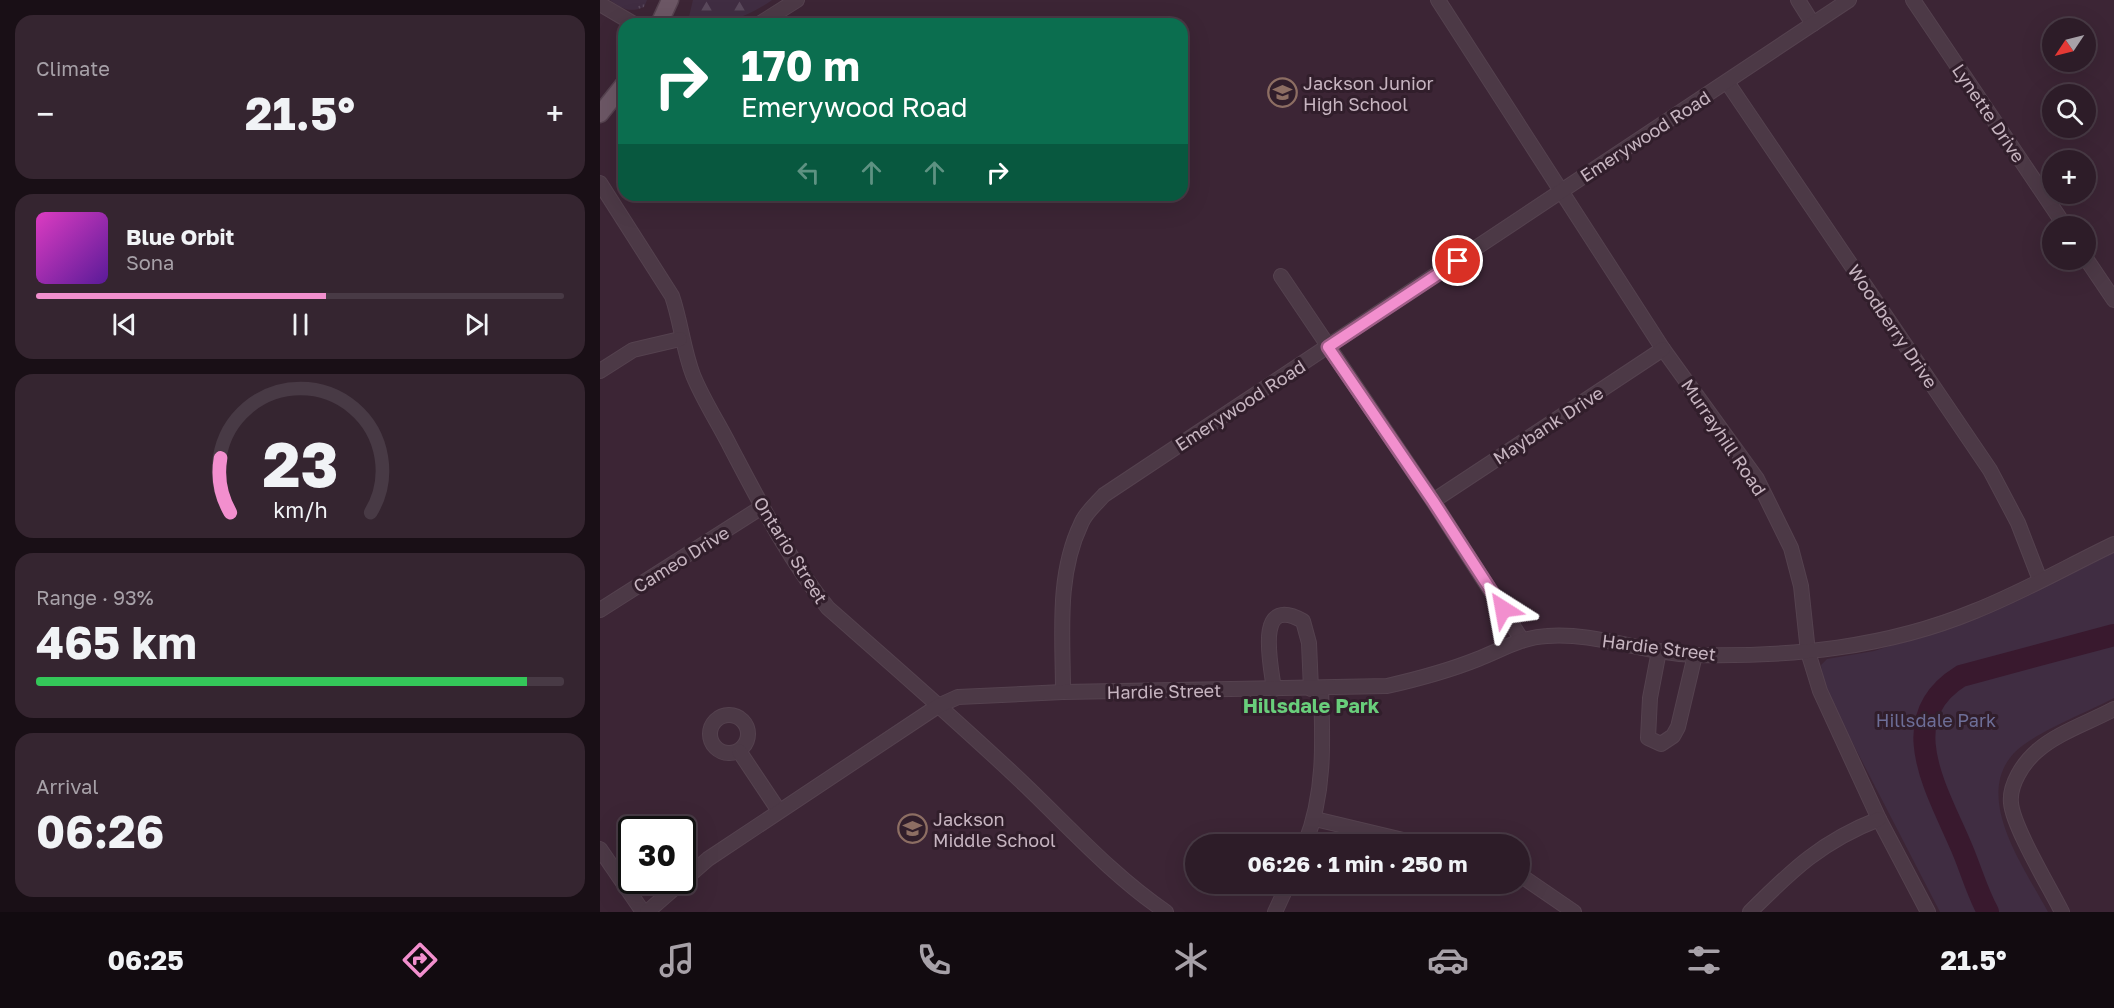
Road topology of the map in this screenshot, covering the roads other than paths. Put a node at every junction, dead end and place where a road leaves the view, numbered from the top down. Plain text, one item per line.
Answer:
1 (670, 0) edge
2 (797, 0) edge
3 (1438, 0) edge
4 (1798, 0) edge
5 (1849, 0) edge
6 (1913, 0) edge
7 (600, 4) edge
8 (624, 18) edge
9 (661, 18) edge
10 (768, 18) edge
11 (1813, 24) junction
12 (1727, 82) junction
13 (618, 92) edge
14 (600, 114) edge
15 (600, 183) edge
16 (1561, 191) junction
17 (2058, 216) edge
18 (2094, 270) edge
19 (1281, 276) dead end
20 (2114, 300) edge
21 (681, 339) junction
22 (1328, 347) junction
23 (1663, 349) junction
24 (600, 371) edge
25 (1433, 501) junction
26 (762, 507) junction
27 (2114, 544) edge
28 (2040, 580) junction
29 (600, 610) edge
30 (1522, 640) junction
31 (1659, 651) junction
32 (1808, 652) junction
33 (1695, 655) junction
34 (1316, 689) junction
35 (1274, 690) junction
36 (1063, 692) junction
37 (938, 706) junction
38 (2114, 709) edge
39 (739, 751) dead end
40 (779, 811) junction
41 (1316, 819) junction
42 (1879, 819) junction
43 (1309, 834) edge
44 (1378, 834) edge
45 (600, 849) edge
46 (1530, 882) edge
47 (1283, 894) edge
48 (645, 912) edge
49 (1166, 912) edge
50 (1275, 912) edge
51 (1574, 912) edge
52 (1750, 912) edge
53 (1928, 912) edge
54 (2062, 912) edge

1 - 9 main road
2 - 10 street
3 - 16 street, Murrayhill Road
4 - 11 street
5 - 11 street, Emerywood Road
6 - 17 street, Lynette Drive
7 - 8 street
11 - 12 street, Emerywood Road
12 - 16 street, Emerywood Road
12 - 28 street, Woodberry Drive
13 - 14 main road
15 - 21 street, Ontario Street
16 - 22 street, Emerywood Road
16 - 23 street, Murrayhill Road
18 - 20 street
19 - 22 street
21 - 24 street
21 - 26 street, Ontario Street
22 - 25 street
22 - 36 street, Emerywood Road
23 - 25 street, Maybank Drive
23 - 32 street, Murrayhill Road
25 - 30 street
26 - 29 street, Cameo Drive
26 - 37 street, Ontario Street
27 - 28 street, Hardie Street
28 - 32 street, Hardie Street
30 - 31 street, Hardie Street
30 - 34 street, Hardie Street
31 - 33 street, Hardie Street
31 - 33 street
32 - 33 street, Hardie Street
32 - 42 street, Murrayhill Road
34 - 35 street, Hardie Street
34 - 35 street
34 - 41 street
35 - 36 street, Hardie Street
36 - 37 street, Hardie Street
37 - 40 street, Hardie Street
37 - 49 street, Ontario Street
38 - 54 street
39 - 40 street
40 - 48 street, Hardie Street
41 - 43 street
41 - 44 street
42 - 52 street
42 - 53 street, Murrayhill Road
45 - 48 street
46 - 51 street
47 - 50 street

